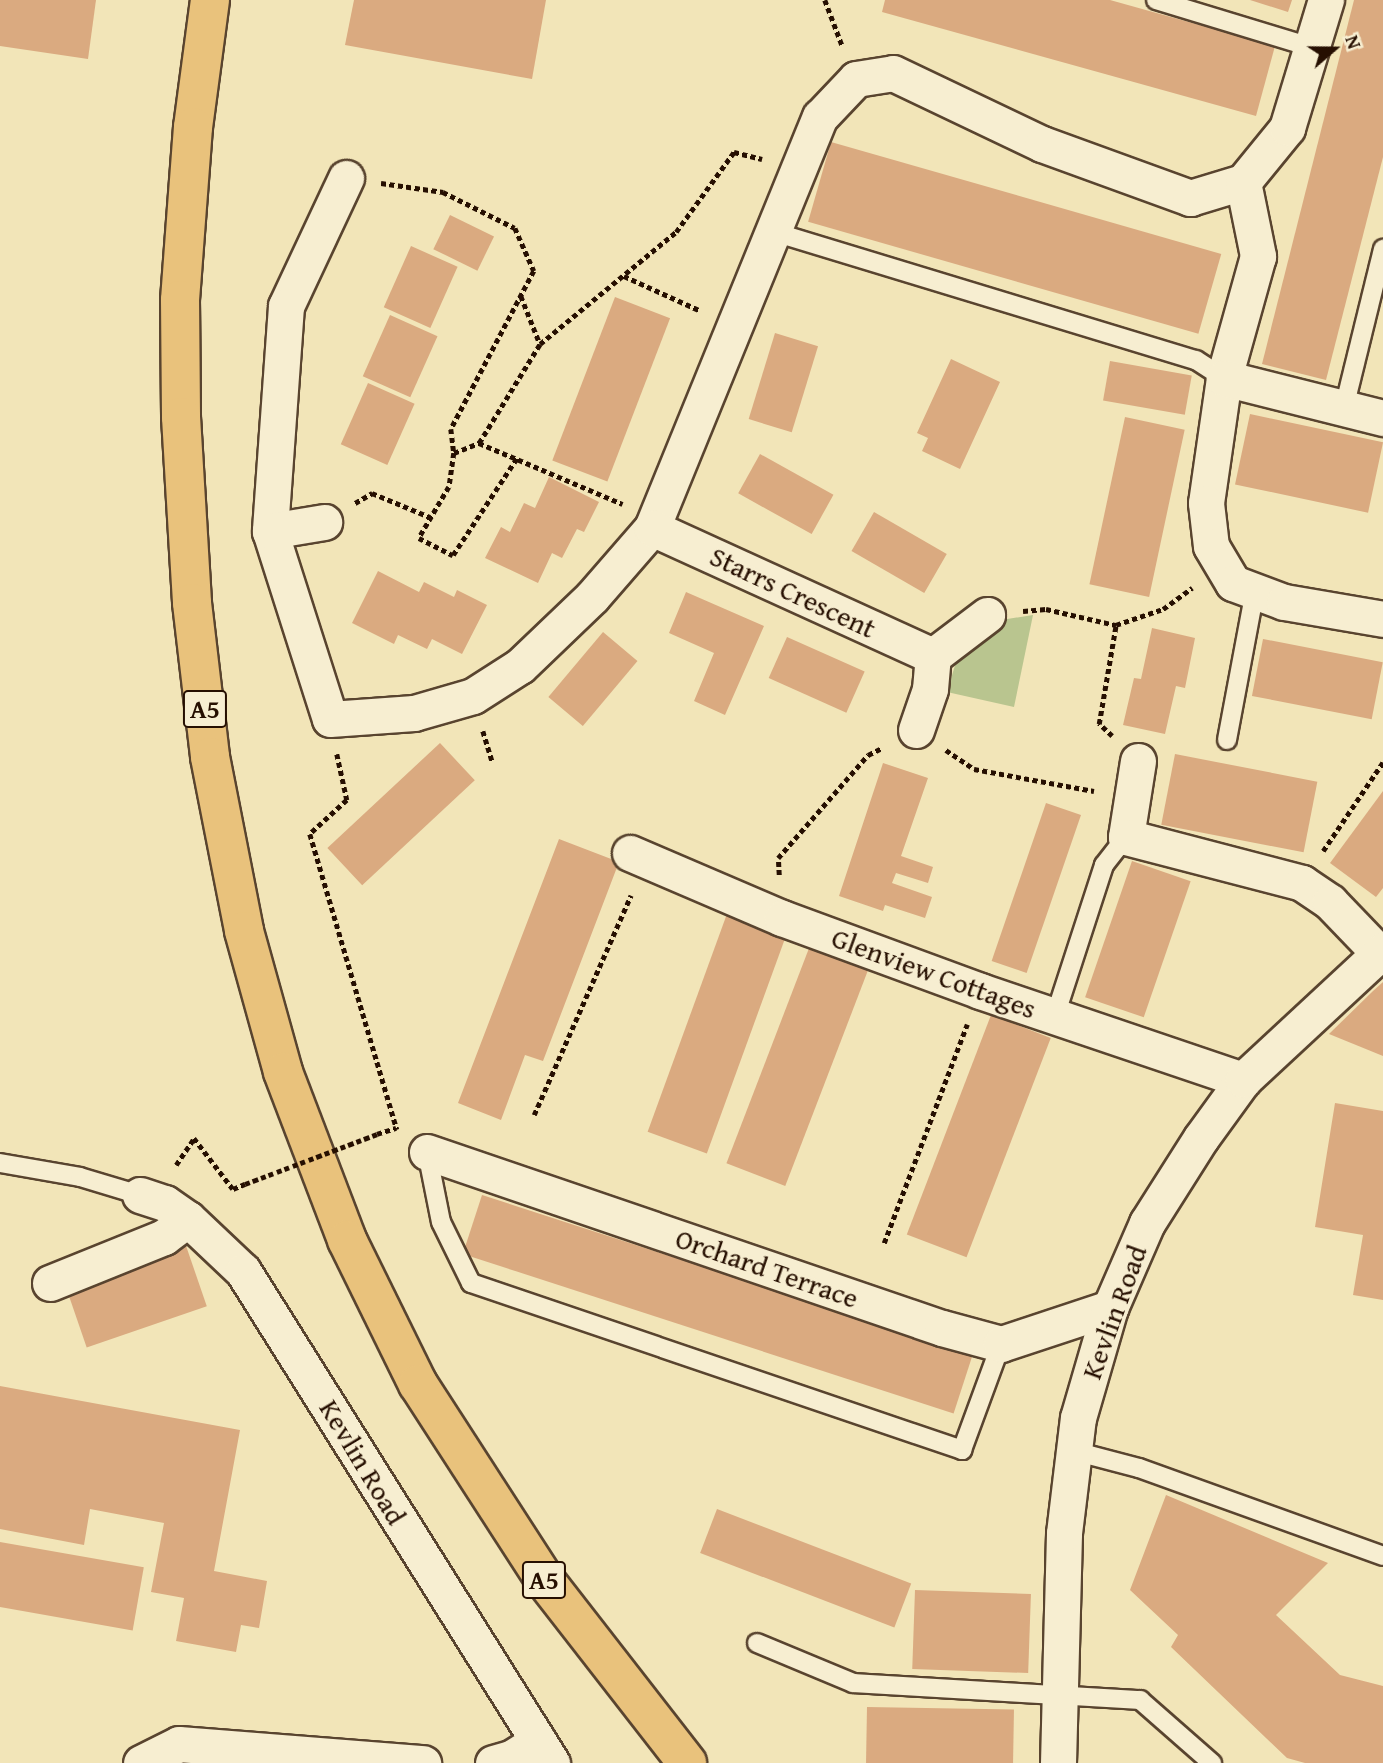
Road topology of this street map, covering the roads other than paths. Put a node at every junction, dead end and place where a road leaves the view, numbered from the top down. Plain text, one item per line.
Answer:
1 (211, 0) edge
2 (1156, 0) edge
3 (1326, 0) edge
4 (1314, 48) junction
5 (346, 178) road end
6 (1242, 182) junction
7 (774, 232) junction
8 (1383, 249) edge
9 (1224, 378) junction
10 (1344, 408) junction
11 (1383, 418) edge
12 (324, 522) road end
13 (652, 528) junction
14 (270, 531) junction
15 (1255, 592) junction
16 (987, 615) road end
17 (1383, 619) edge
18 (931, 672) junction
19 (916, 730) road end
20 (1227, 740) dead end
21 (1138, 761) road end
22 (1126, 837) junction
23 (638, 856) road end
24 (1381, 952) edge
25 (1055, 1016) junction
26 (1243, 1080) junction
27 (426, 1152) joint
28 (0, 1163) edge
29 (164, 1206) junction
30 (50, 1283) dead end
31 (1110, 1308) junction
32 (1000, 1344) junction
33 (1074, 1451) junction
34 (1383, 1556) edge
35 (757, 1643) dead end
36 (1059, 1694) junction
37 (545, 1752) edge
38 (141, 1763) edge
39 (423, 1763) edge
40 (493, 1763) edge
41 (687, 1763) edge
42 (1058, 1763) edge
43 (1212, 1763) edge

1 - 41 highway, A5
2 - 4 lane
3 - 4 street
4 - 6 street
5 - 14 street
6 - 7 street
6 - 9 street
7 - 9 lane
7 - 13 street
8 - 10 lane
9 - 10 street
9 - 15 street
10 - 11 street
12 - 14 street
13 - 14 street
13 - 18 street, Starrs Crescent
15 - 17 street
15 - 20 lane
16 - 18 street
18 - 19 street
21 - 22 street
22 - 24 street
22 - 25 lane
23 - 25 street, Glenview Cottages
24 - 26 street, Kevlin Road
25 - 26 street, Glenview Cottages
26 - 31 street, Kevlin Road
27 - 32 street, Orchard Terrace
27 - 32 lane
28 - 29 lane
29 - 30 street
29 - 37 street, Kevlin Road
31 - 32 street
31 - 33 street, Kevlin Road
33 - 34 lane
33 - 36 street, Kevlin Road
35 - 36 lane
36 - 42 street, Kevlin Road
36 - 43 lane
37 - 40 street
38 - 39 street

